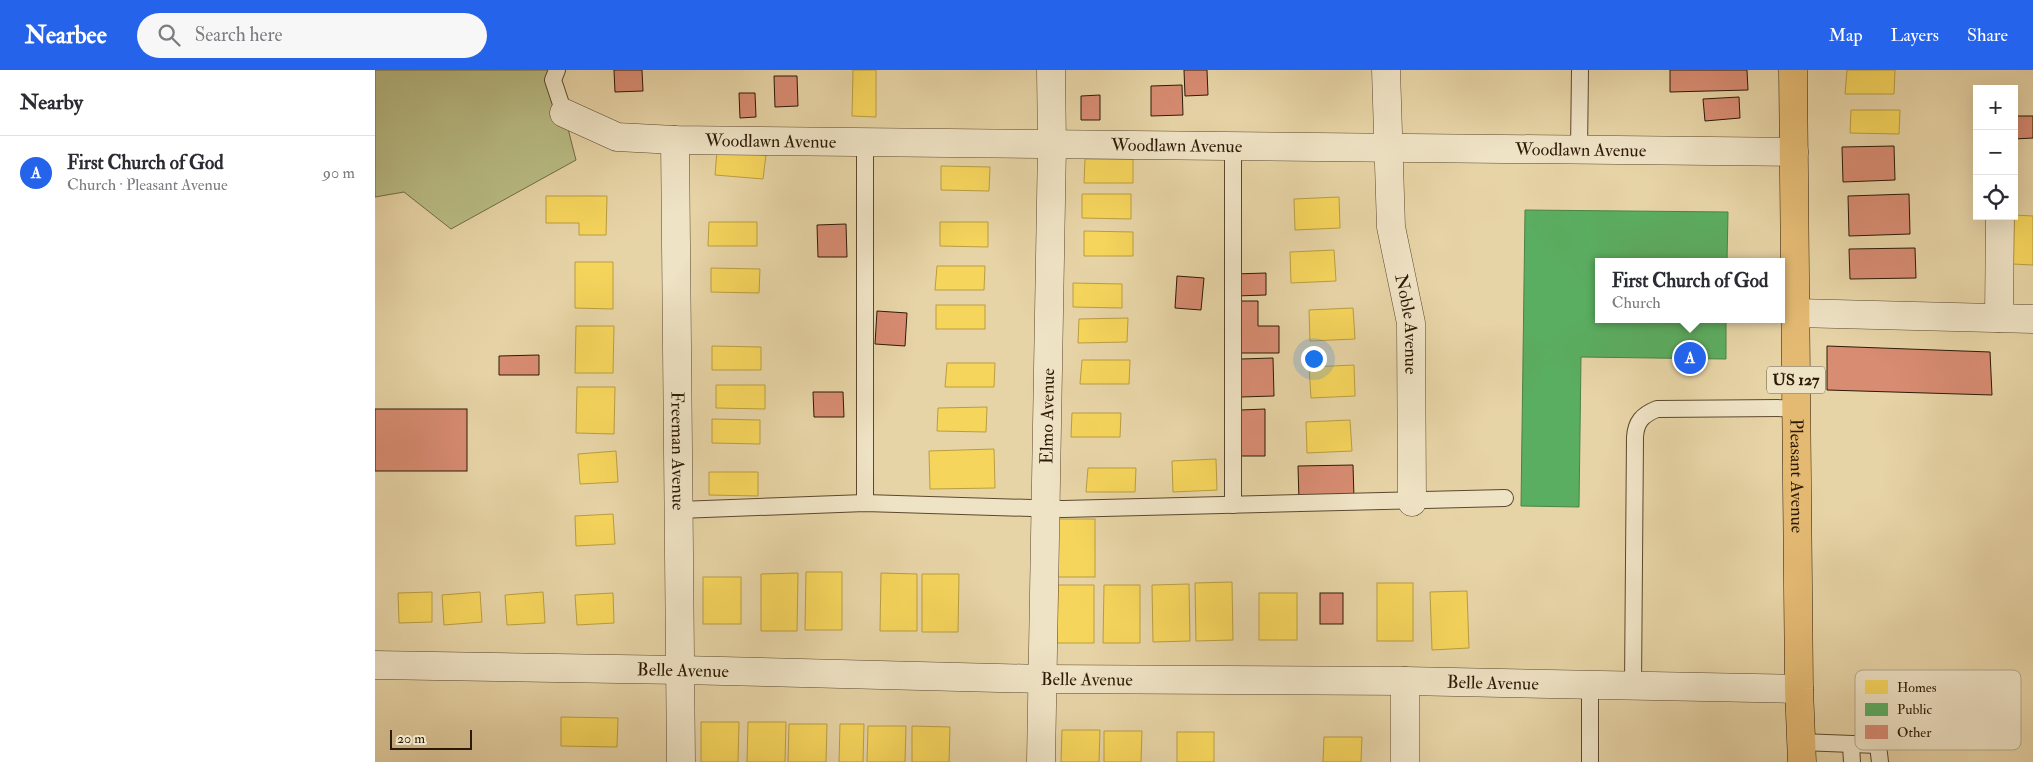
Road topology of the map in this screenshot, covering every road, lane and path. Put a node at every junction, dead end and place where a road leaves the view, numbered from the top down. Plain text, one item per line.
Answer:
1 (557, 70) edge
2 (1051, 70) edge
3 (1386, 70) edge
4 (1580, 70) edge
5 (1793, 70) edge
6 (564, 113) joint
7 (675, 140) junction
8 (865, 142) junction
9 (1052, 144) junction
10 (1233, 146) junction
11 (1389, 148) junction
12 (1579, 150) junction
13 (1794, 152) junction
14 (2000, 220) edge
15 (1795, 313) junction
16 (1999, 318) junction
17 (2033, 319) edge
18 (1796, 408) junction
19 (1505, 498) dead end
20 (1412, 502) junction
21 (865, 503) junction
22 (1233, 505) junction
23 (1045, 509) junction
24 (679, 510) junction
25 (375, 665) edge
26 (681, 670) junction
27 (1042, 679) junction
28 (1405, 681) junction
29 (1590, 686) junction
30 (1633, 686) junction
31 (1799, 689) junction
32 (1851, 745) junction
33 (1855, 745) edge
34 (1801, 752) edge
35 (681, 762) edge
36 (1041, 762) edge
37 (1405, 762) edge
38 (1589, 762) edge
39 (1852, 762) edge

1 - 6 lane
2 - 9 street, Elmo Avenue
3 - 11 street, Noble Avenue
4 - 12 lane
5 - 13 main road, Pleasant Avenue / US 127
6 - 7 street, Woodlawn Avenue
7 - 8 street, Woodlawn Avenue
7 - 24 street, Freeman Avenue
8 - 9 street, Woodlawn Avenue
8 - 21 lane
9 - 10 street, Woodlawn Avenue
9 - 23 street, Elmo Avenue
10 - 11 street, Woodlawn Avenue
10 - 22 lane
11 - 12 street, Woodlawn Avenue
11 - 20 street, Noble Avenue
12 - 13 street, Woodlawn Avenue
13 - 15 main road, Pleasant Avenue / US 127
14 - 16 street
15 - 16 street
15 - 18 main road, Pleasant Avenue / US 127
16 - 17 street
18 - 30 lane
18 - 31 main road, Pleasant Avenue / US 127
19 - 20 lane
20 - 22 lane
21 - 23 lane
21 - 24 lane
22 - 23 lane
23 - 27 street, Elmo Avenue
24 - 26 street, Freeman Avenue
25 - 26 street, Belle Avenue
26 - 27 street, Belle Avenue
26 - 35 street, Freeman Avenue
27 - 28 street, Belle Avenue
27 - 36 street, Elmo Avenue
28 - 29 street, Belle Avenue
28 - 37 street
29 - 30 street, Belle Avenue
29 - 38 lane
30 - 31 street, Belle Avenue
31 - 34 main road, Pleasant Avenue / US 127
32 - 33 lane
32 - 34 lane
32 - 39 lane

